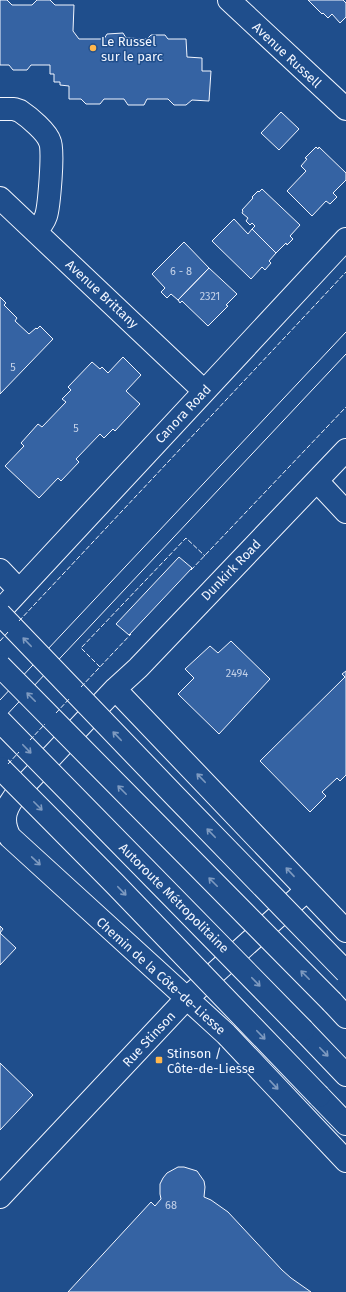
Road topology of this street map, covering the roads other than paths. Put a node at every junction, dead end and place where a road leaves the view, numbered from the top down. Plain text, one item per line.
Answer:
1 (229, 0) edge
2 (0, 109) edge
3 (346, 110) edge
4 (0, 198) edge
5 (35, 231) junction
6 (346, 239) edge
7 (204, 391) junction
8 (346, 450) edge
9 (317, 480) junction
10 (346, 512) edge
11 (0, 570) edge
12 (19, 590) junction
13 (0, 612) edge
14 (0, 666) edge
15 (115, 689) junction
16 (0, 722) edge
17 (0, 768) edge
18 (307, 890) junction
19 (346, 931) edge
20 (346, 972) edge
21 (186, 999) junction
22 (339, 1010) edge
23 (346, 1075) edge
24 (346, 1124) edge
25 (346, 1161) edge
26 (0, 1197) edge

1 - 3 main road, Avenue Russell
2 - 5 main road
4 - 5 main road, Avenue Brittany
5 - 7 main road, Avenue Brittany
6 - 7 main road, Canora Road
7 - 12 main road, Canora Road
8 - 9 main road, Dunkirk Road
9 - 10 main road
9 - 15 main road, Dunkirk Road
11 - 12 main road
12 - 13 main road
20 -> 13 main road, bridge
22 -> 14 main road, bridge
18 -> 15 main road
15 -> 21 main road, Chemin de la Côte-de-Liesse
16 -> 23 main road, Autoroute Métropolitaine, bridge
17 -> 24 main road, Chemin de la Côte-de-Liesse, bridge
18 - 19 main road
18 - 21 main road, Rue Stinson
21 -> 25 main road, Chemin de la Côte-de-Liesse
21 - 26 main road, Rue Stinson

